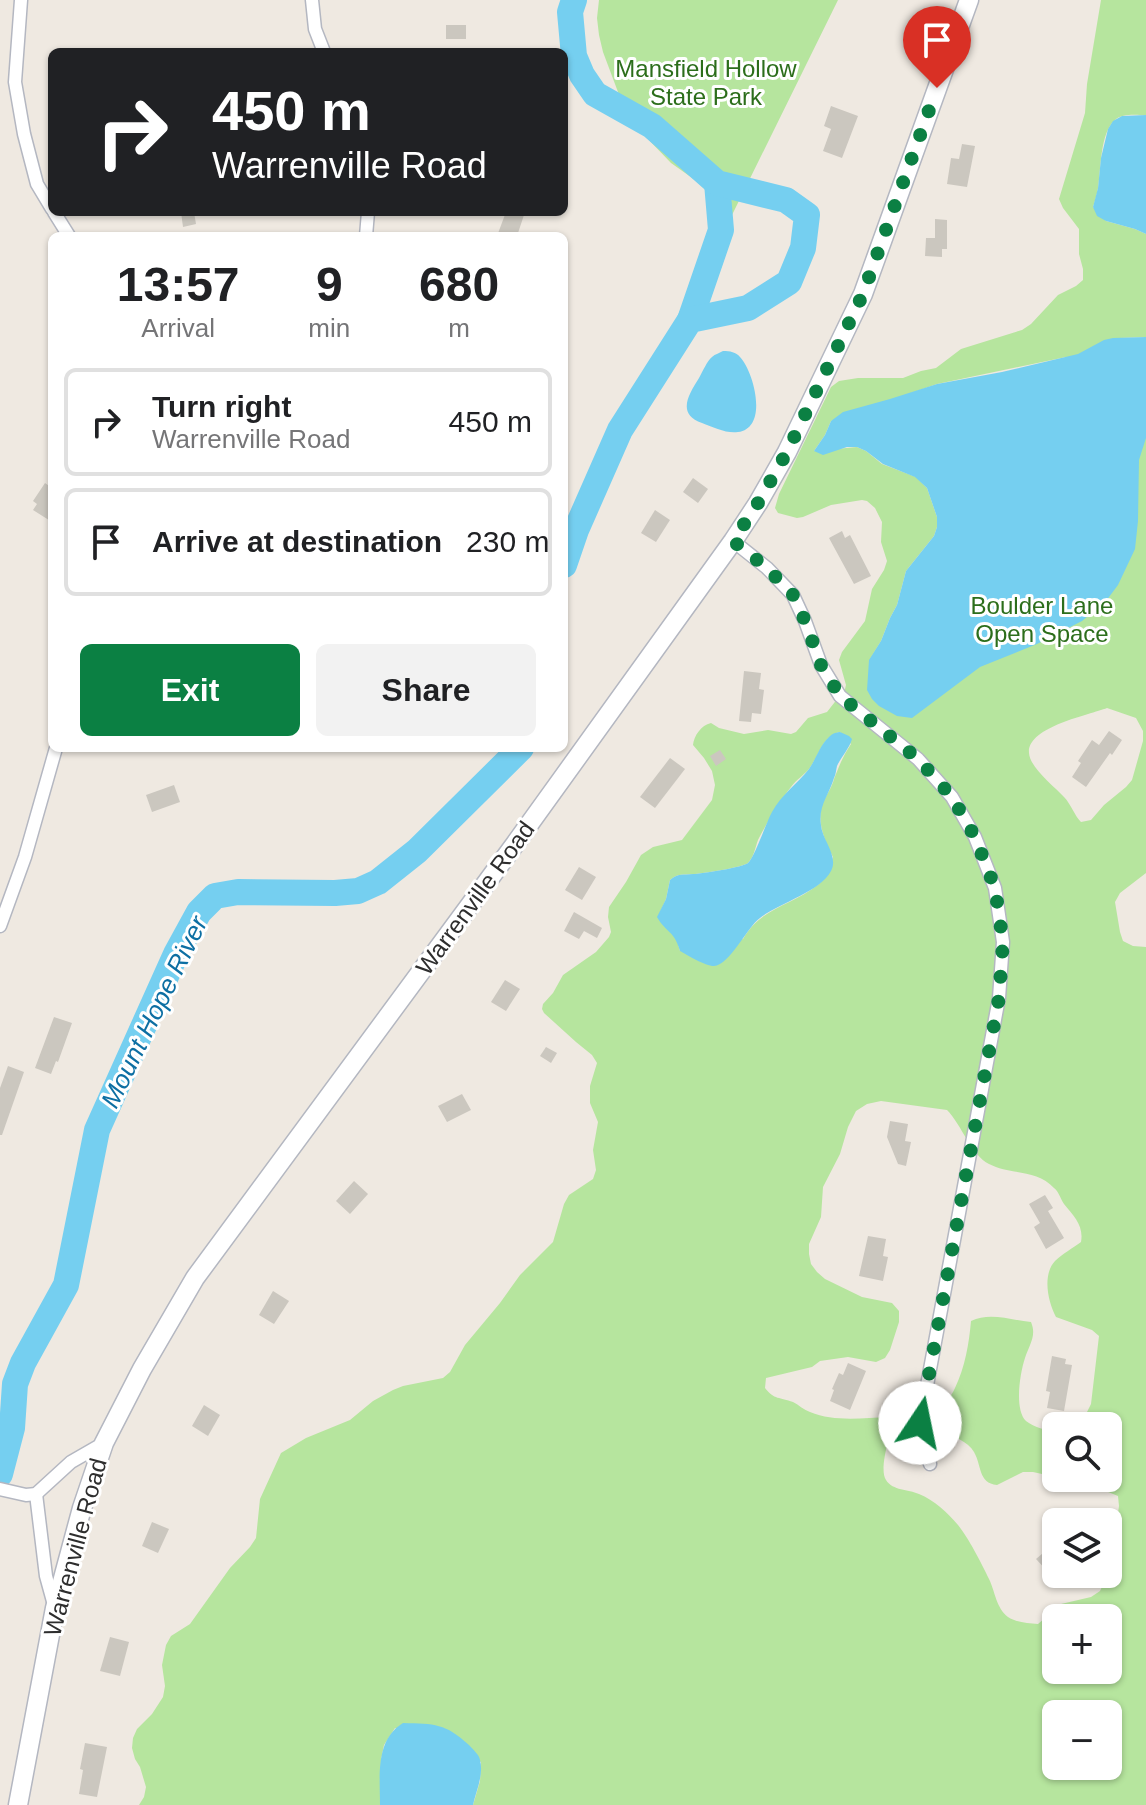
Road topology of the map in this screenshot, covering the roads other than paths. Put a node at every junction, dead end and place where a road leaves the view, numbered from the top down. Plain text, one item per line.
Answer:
1 (21, 0) edge
2 (312, 0) edge
3 (969, 0) edge
4 (322, 48) edge
5 (48, 203) edge
6 (733, 541) junction
7 (55, 752) edge
8 (0, 926) edge
9 (104, 1443) junction
10 (930, 1464) dead end
11 (0, 1489) edge
12 (31, 1495) junction
13 (55, 1608) junction
14 (18, 1805) edge

1 - 5 street
2 - 4 street
3 - 6 main road, Warrenville Road
6 - 9 main road, Warrenville Road
6 - 10 street
7 - 8 street
9 - 12 street
9 - 13 main road, Warrenville Road
11 - 12 street
12 - 13 street
13 - 14 main road, Warrenville Road

